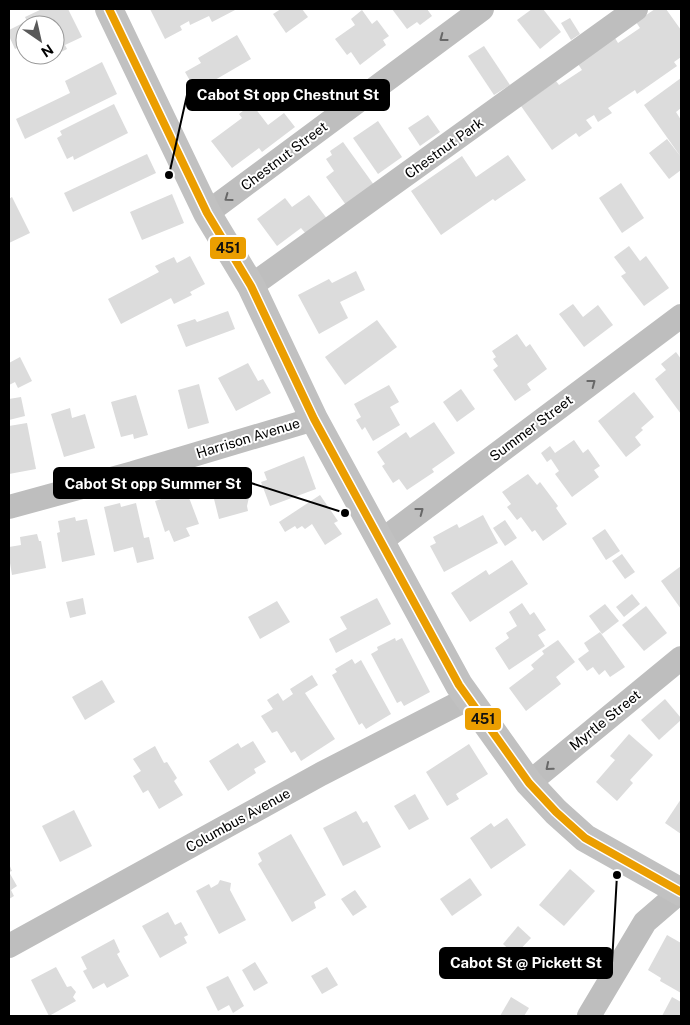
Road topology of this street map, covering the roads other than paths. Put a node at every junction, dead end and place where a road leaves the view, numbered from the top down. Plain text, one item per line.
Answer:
1 (109, 9) edge
2 (482, 9) edge
3 (636, 9) edge
4 (207, 213) junction
5 (251, 286) junction
6 (681, 316) edge
7 (314, 419) junction
8 (9, 507) edge
9 (381, 541) junction
10 (681, 658) edge
11 (468, 698) junction
12 (530, 783) junction
13 (681, 891) edge
14 (9, 946) edge
15 (589, 1016) edge

1 - 4 main road
2 -> 4 street, Chestnut Street
3 - 5 street, Chestnut Park
4 - 5 main road
5 - 7 main road
9 -> 6 street, Summer Street
7 - 8 street, Harrison Avenue
7 - 9 main road
9 - 11 main road
10 -> 12 street, Myrtle Street
11 - 12 main road
11 - 14 street, Columbus Avenue
12 - 13 main road
13 - 15 street

